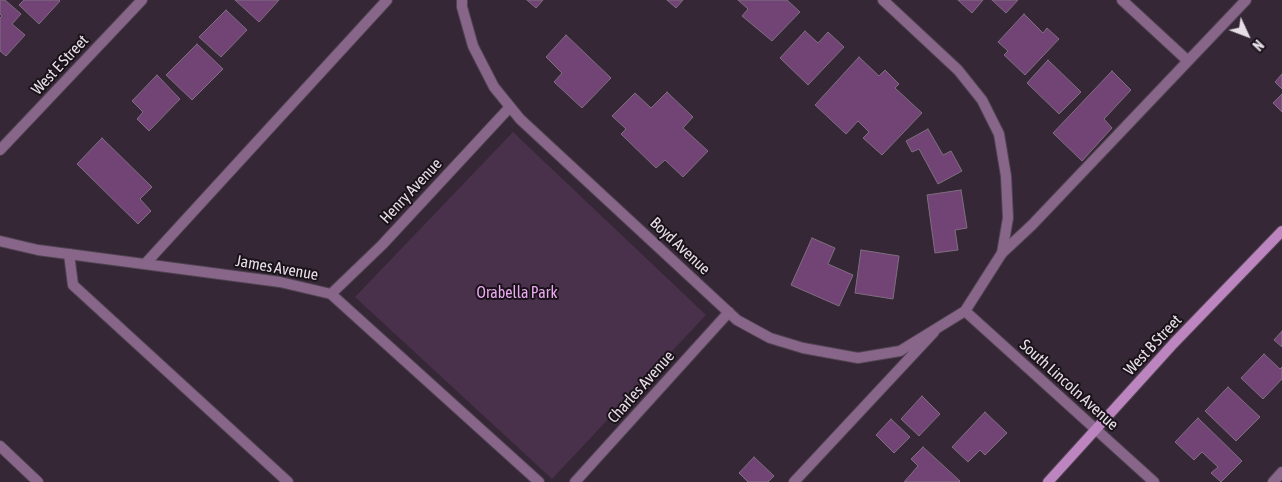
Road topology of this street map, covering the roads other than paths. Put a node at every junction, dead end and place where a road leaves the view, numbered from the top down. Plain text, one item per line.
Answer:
1 (142, 0) edge
2 (387, 0) edge
3 (462, 0) edge
4 (884, 0) edge
5 (1122, 0) edge
6 (1246, 0) edge
7 (1188, 62) junction
8 (510, 107) junction
9 (0, 150) edge
10 (1282, 231) edge
11 (0, 241) edge
12 (1002, 252) junction
13 (69, 254) junction
14 (145, 264) junction
15 (331, 294) junction
16 (965, 311) junction
17 (729, 312) junction
18 (934, 332) junction
19 (1096, 429) junction
20 (0, 446) edge
21 (1282, 472) edge
22 (38, 482) edge
23 (288, 482) edge
24 (539, 482) edge
25 (575, 482) edge
26 (794, 482) edge
27 (1048, 482) edge
28 (1154, 482) edge
29 (1273, 482) edge

1 - 9 street, West E Street
2 - 14 street
3 - 8 street, Boyd Avenue
4 - 12 street
5 - 7 street
6 - 7 street
7 - 12 street
8 - 15 street, Henry Avenue
8 - 17 street, Boyd Avenue
10 - 19 street, West B Street
11 - 13 street, James Avenue
12 - 16 street
13 - 14 street, James Avenue
13 - 23 street
14 - 15 street, James Avenue
15 - 24 street, James Avenue
16 - 18 street, Boyd Avenue
16 - 19 street, South Lincoln Avenue
17 - 18 street, Boyd Avenue
17 - 25 street, Charles Avenue
18 - 26 street
19 - 27 street, West B Street
19 - 28 street, South Lincoln Avenue
20 - 22 street
21 - 29 street

